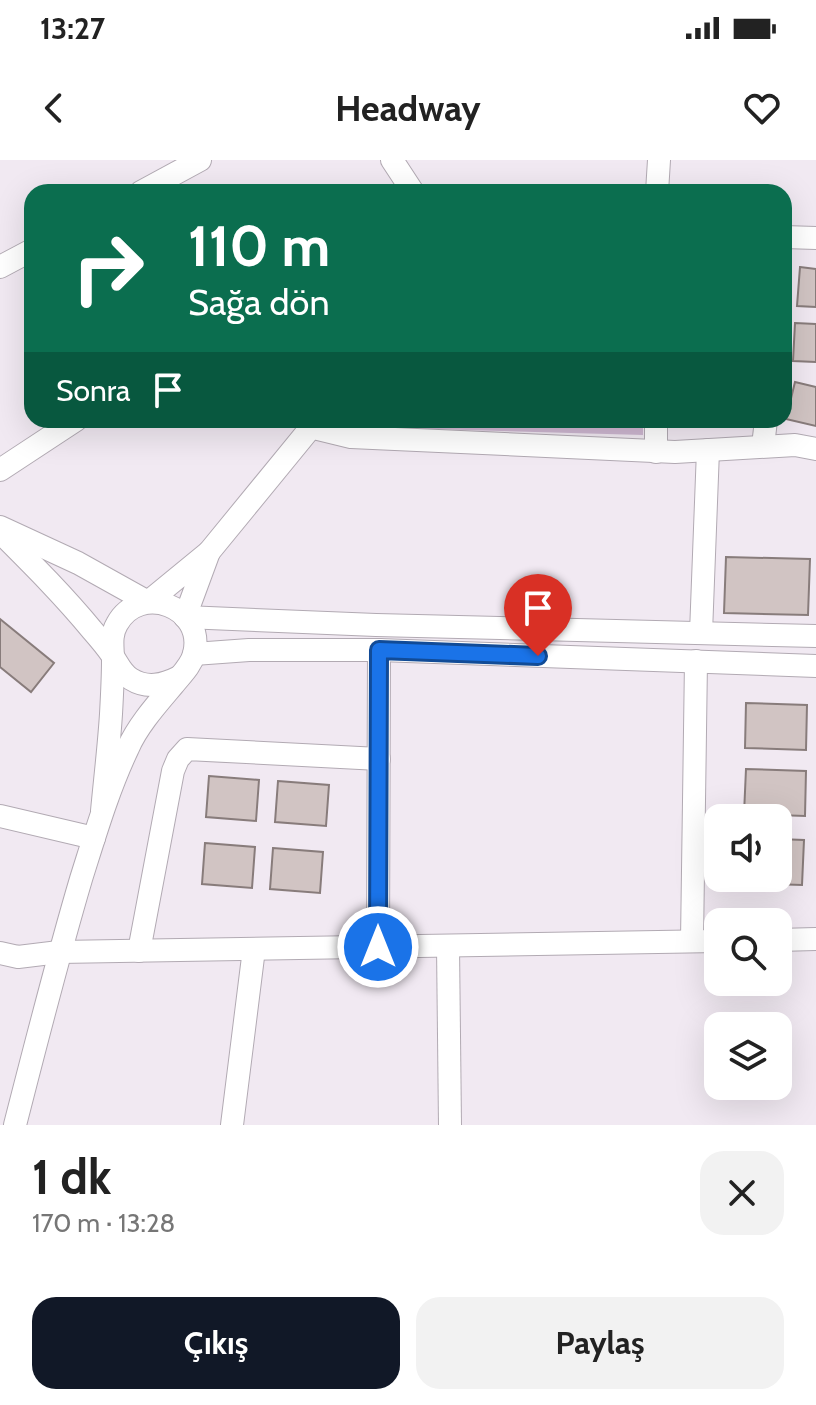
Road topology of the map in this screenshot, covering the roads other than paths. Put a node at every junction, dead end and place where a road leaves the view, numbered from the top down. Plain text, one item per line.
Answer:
1 (200, 160) edge
2 (392, 160) edge
3 (659, 160) edge
4 (157, 184) edge
5 (408, 184) edge
6 (658, 184) edge
7 (792, 237) edge
8 (816, 238) edge
9 (24, 254) edge
10 (0, 267) edge
11 (64, 428) edge
12 (306, 428) edge
13 (327, 428) edge
14 (656, 428) edge
15 (765, 428) edge
16 (763, 446) junction
17 (816, 449) edge
18 (708, 450) junction
19 (656, 452) junction
20 (0, 470) edge
21 (0, 530) edge
22 (209, 552) junction
23 (148, 602) junction
24 (185, 617) junction
25 (701, 633) junction
26 (816, 636) edge
27 (379, 650) junction
28 (194, 654) junction
29 (113, 656) junction
30 (696, 661) junction
31 (816, 666) edge
32 (180, 676) junction
33 (379, 759) junction
34 (102, 811) junction
35 (0, 816) edge
36 (94, 838) junction
37 (816, 939) edge
38 (792, 940) edge
39 (692, 941) junction
40 (704, 941) edge
41 (448, 946) junction
42 (378, 947) junction
43 (254, 949) junction
44 (139, 951) junction
45 (59, 952) junction
46 (0, 953) edge
47 (15, 1125) edge
48 (232, 1125) edge
49 (450, 1125) edge

1 - 4 street
2 - 5 street
3 - 6 street
7 - 8 street
9 - 10 street
11 - 20 street
12 - 22 street
13 - 19 street
14 - 19 street
15 - 16 street
16 - 17 street
16 - 18 street
18 - 19 street
18 - 25 street
21 - 23 street
21 - 29 street
22 - 23 street
22 - 24 street
23 - 24 street
23 - 29 street
24 - 25 street
24 - 28 street
25 - 26 street
27 - 28 street
27 - 30 street
27 - 33 street
28 - 32 street
29 - 32 street
29 - 34 street
30 - 31 street
30 - 39 street
32 - 34 street
33 - 42 street
33 - 44 street
34 - 36 street
35 - 36 street
36 - 45 street
37 - 38 street
39 - 40 street
39 - 41 street
41 - 42 street
41 - 49 street
42 - 43 street
43 - 44 street
43 - 48 street
44 - 45 street
45 - 46 street
45 - 47 street

